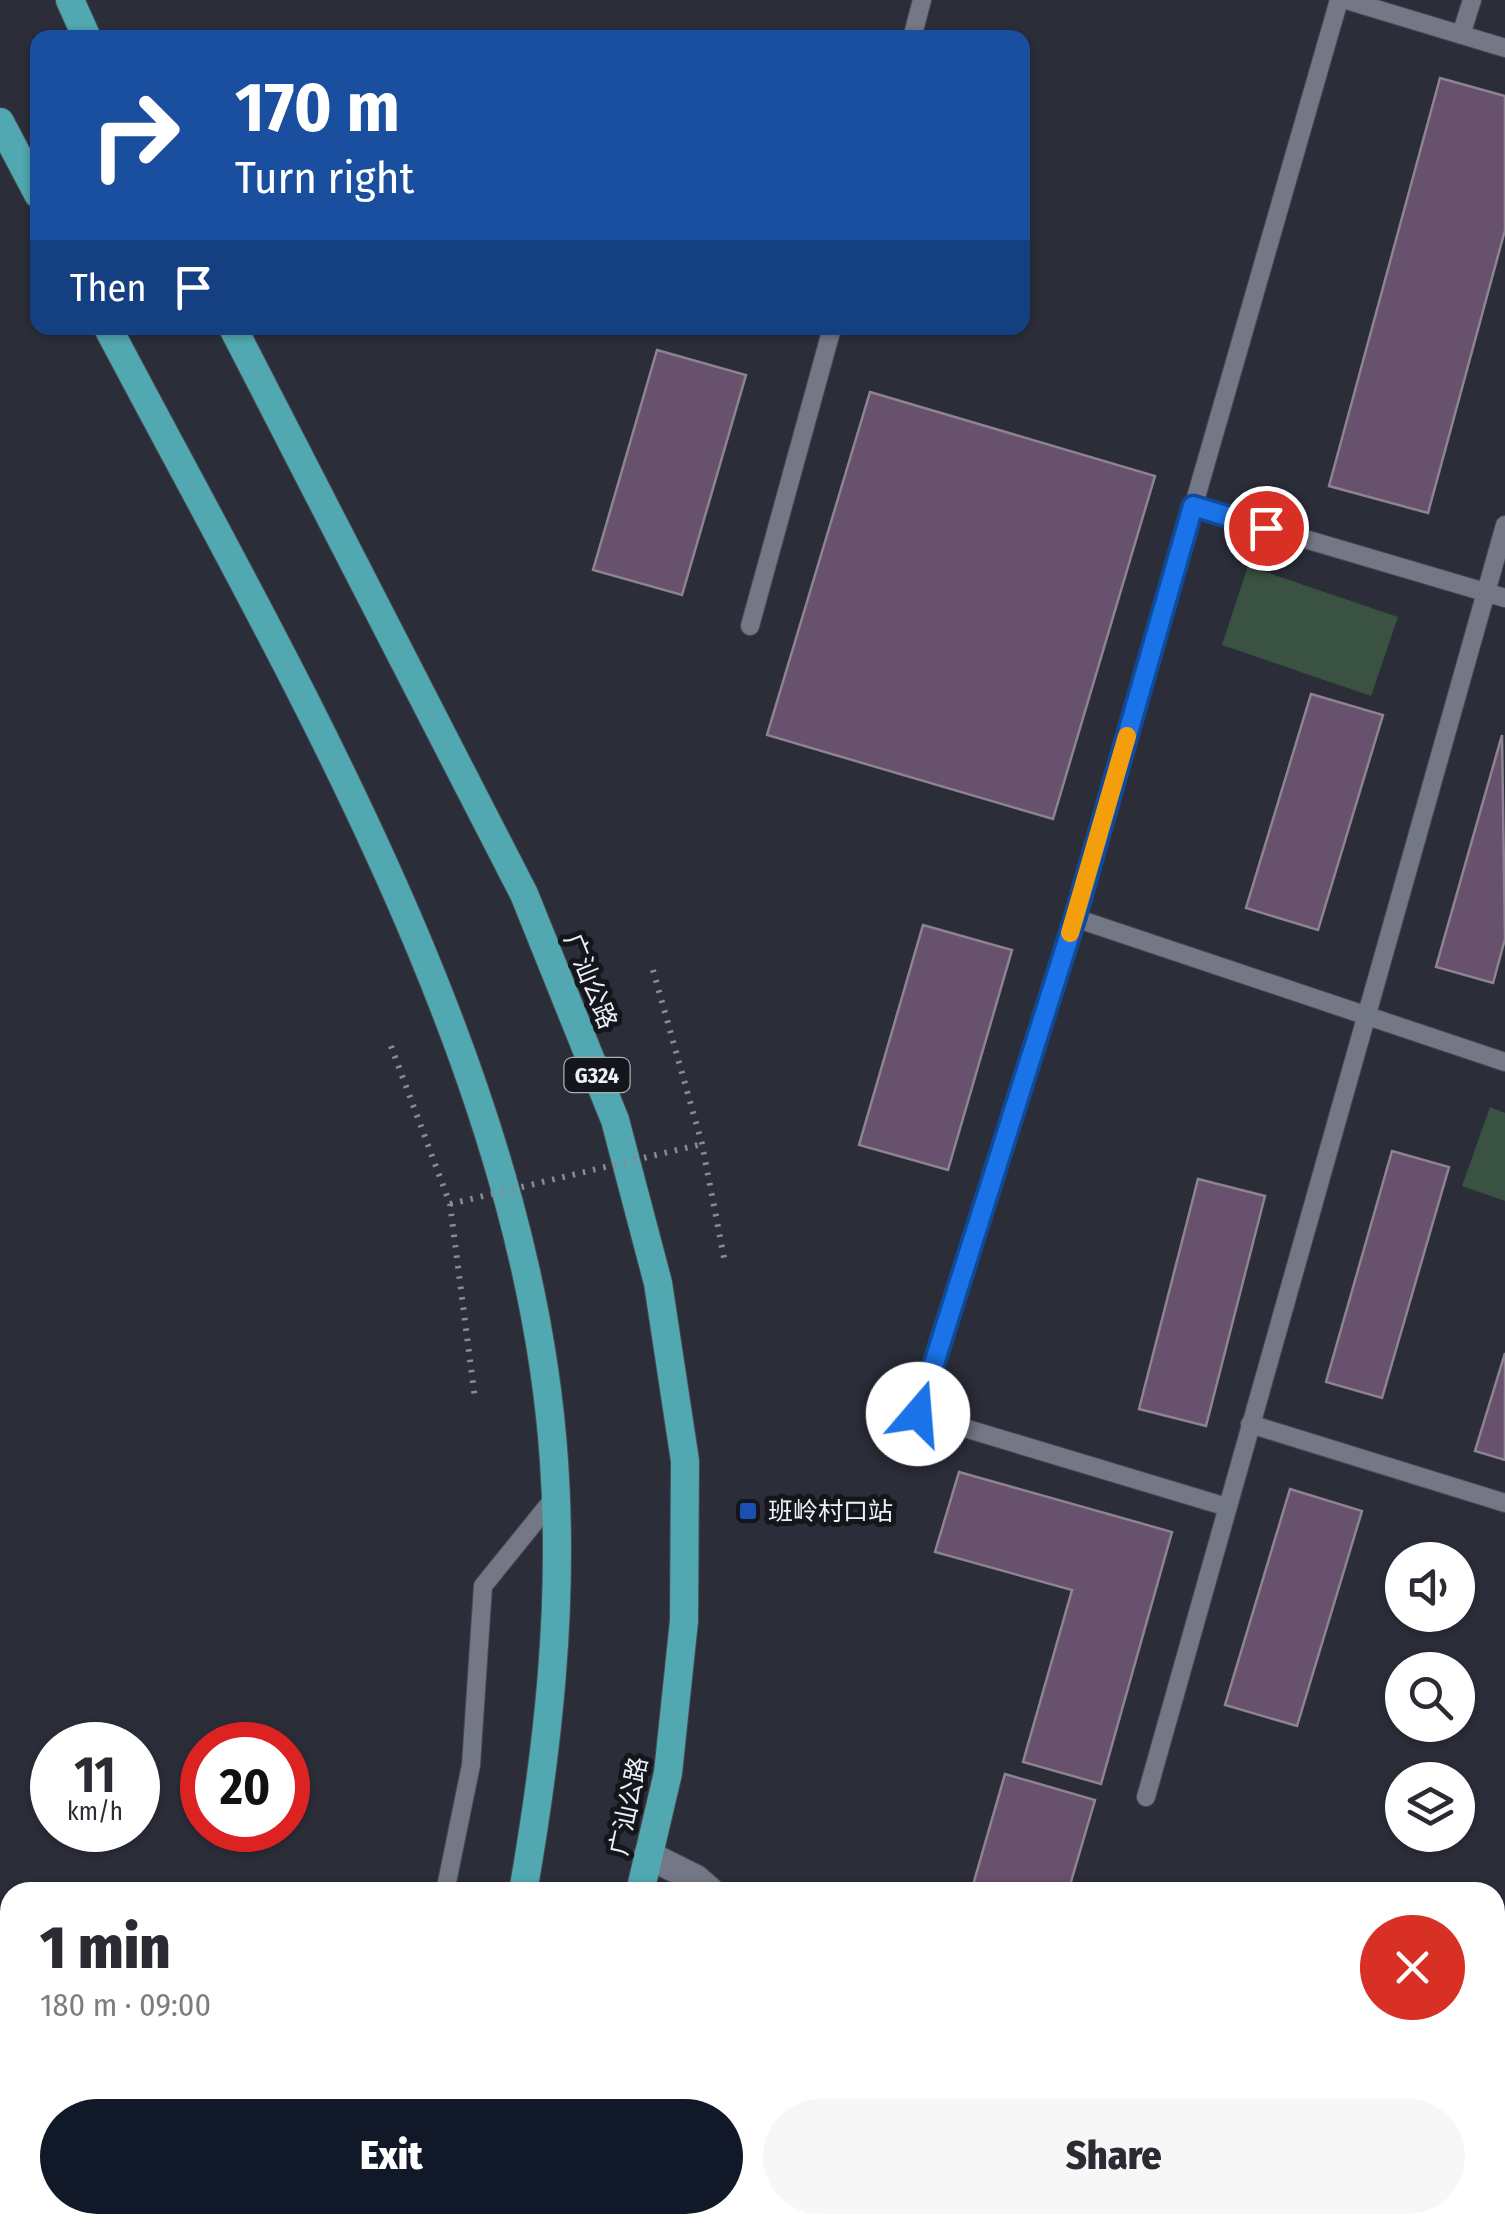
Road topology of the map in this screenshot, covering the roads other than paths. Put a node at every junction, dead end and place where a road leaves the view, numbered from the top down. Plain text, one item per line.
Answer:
1 (70, 0) edge
2 (922, 0) edge
3 (1343, 0) edge
4 (1472, 0) edge
5 (84, 30) edge
6 (914, 30) edge
7 (1461, 35) junction
8 (1505, 48) edge
9 (0, 122) edge
10 (30, 179) edge
11 (112, 335) edge
12 (237, 335) edge
13 (830, 335) edge
14 (1193, 506) junction
15 (1505, 525) edge
16 (1486, 592) junction
17 (1505, 598) edge
18 (750, 626) dead end
19 (1075, 918) junction
20 (1364, 1014) junction
21 (1505, 1062) edge
22 (1250, 1424) junction
23 (555, 1496) junction
24 (1505, 1503) edge
25 (1227, 1508) junction
26 (1146, 1797) dead end
27 (648, 1855) junction
28 (447, 1882) edge
29 (525, 1882) edge
30 (642, 1882) edge
31 (698, 1882) edge

1 - 5 highway
2 - 6 lane
3 - 7 lane
3 - 14 lane
4 - 7 lane
7 - 8 lane
9 - 10 highway
11 - 23 highway
12 - 27 highway, 广汕公路 / G324
13 - 18 lane
14 - 16 lane
14 - 19 lane
15 - 16 lane
16 - 17 lane
16 - 20 lane
19 - 20 lane
19 - 25 lane
20 - 21 lane
20 - 22 lane
22 - 24 lane
22 - 25 lane
23 - 28 lane
23 - 29 highway
25 - 26 lane
27 - 30 highway, 广汕公路 / G324
27 - 31 street

